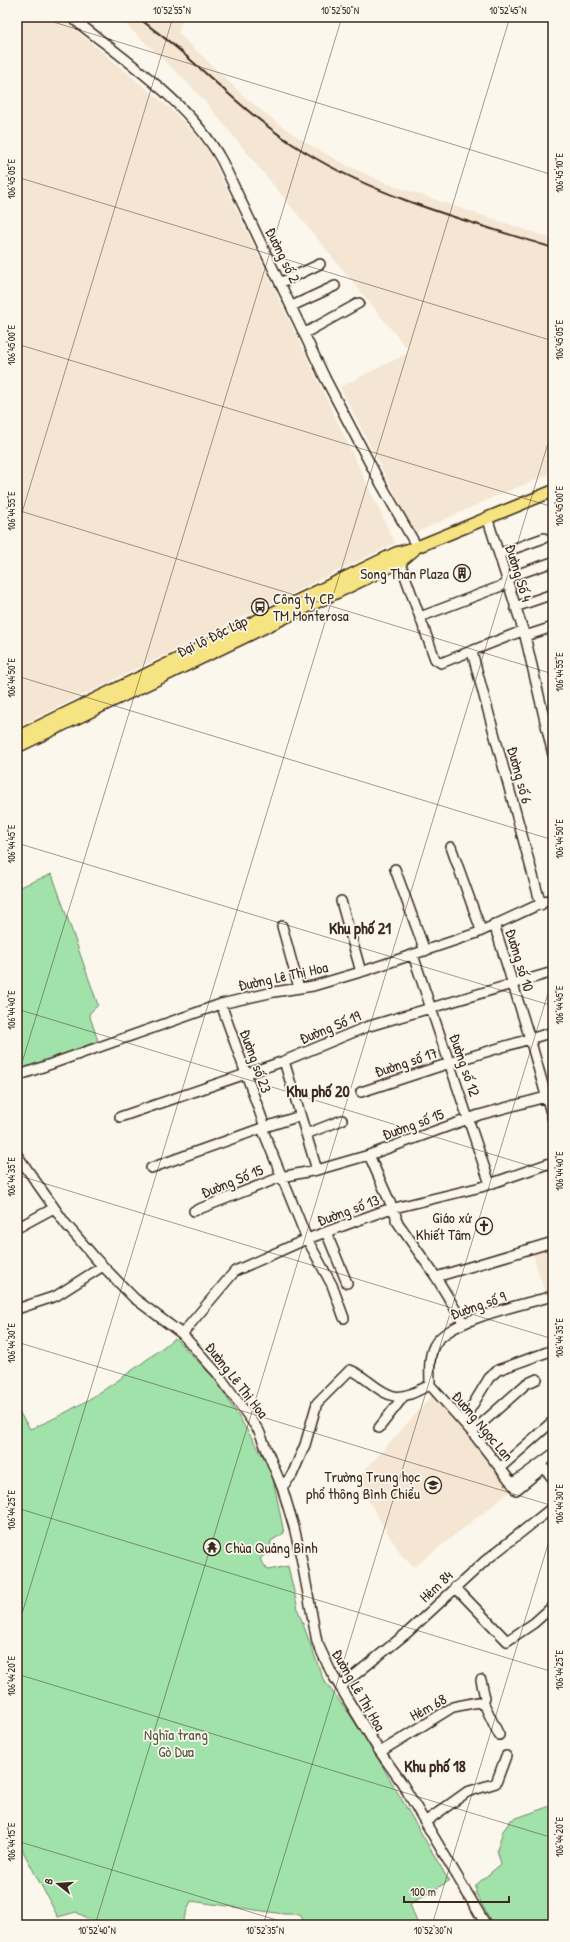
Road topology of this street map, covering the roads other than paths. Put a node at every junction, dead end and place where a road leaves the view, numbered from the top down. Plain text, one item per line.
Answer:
1 (71, 17) edge
2 (320, 264) dead end
3 (280, 283) junction
4 (335, 286) dead end
5 (359, 304) dead end
6 (292, 306) junction
7 (305, 333) junction
8 (553, 490) edge
9 (487, 517) junction
10 (544, 538) dead end
11 (417, 547) junction
12 (499, 554) junction
13 (400, 562) junction
14 (553, 562) edge
15 (508, 581) junction
16 (553, 594) edge
17 (515, 607) junction
18 (420, 617) junction
19 (553, 627) edge
20 (524, 634) junction
21 (472, 652) junction
22 (17, 737) edge
23 (17, 747) edge
24 (553, 755) edge
25 (451, 847) dead end
26 (395, 868) dead end
27 (553, 898) edge
28 (341, 901) dead end
29 (541, 905) junction
30 (494, 924) junction
31 (282, 926) dead end
32 (481, 930) junction
33 (425, 951) junction
34 (413, 955) junction
35 (361, 972) junction
36 (553, 972) edge
37 (513, 984) junction
38 (299, 988) junction
39 (221, 1004) junction
40 (431, 1008) junction
41 (553, 1032) edge
42 (530, 1039) junction
43 (284, 1061) junction
44 (449, 1063) junction
45 (246, 1074) junction
46 (17, 1076) edge
47 (360, 1092) dead end
48 (549, 1096) edge
49 (300, 1116) junction
50 (120, 1117) dead end
51 (468, 1119) junction
52 (342, 1120) dead end
53 (553, 1120) edge
54 (264, 1128) junction
55 (306, 1134) junction
56 (17, 1155) edge
57 (369, 1155) junction
58 (553, 1162) edge
59 (151, 1168) dead end
60 (317, 1170) junction
61 (281, 1177) junction
62 (490, 1184) junction
63 (54, 1208) junction
64 (392, 1209) junction
65 (194, 1212) dead end
66 (17, 1228) edge
67 (326, 1232) junction
68 (307, 1239) junction
69 (553, 1242) edge
70 (102, 1266) junction
71 (436, 1277) junction
72 (347, 1283) dead end
73 (553, 1296) edge
74 (17, 1308) edge
75 (344, 1318) dead end
76 (463, 1322) junction
77 (182, 1334) junction
78 (553, 1350) edge
79 (537, 1379) dead end
80 (430, 1385) junction
81 (403, 1398) junction
82 (463, 1421) junction
83 (553, 1422) edge
84 (379, 1428) dead end
85 (472, 1432) junction
86 (553, 1454) edge
87 (500, 1468) junction
88 (553, 1478) edge
89 (282, 1487) junction
90 (514, 1487) junction
91 (553, 1507) edge
92 (455, 1587) junction
93 (553, 1606) edge
94 (481, 1680) dead end
95 (340, 1687) junction
96 (483, 1704) junction
97 (499, 1735) dead end
98 (380, 1752) junction
99 (506, 1756) dead end
100 (425, 1822) junction
101 (486, 1925) edge

1 - 3 street, Đường số 2
2 - 3 street
3 - 6 street, Đường số 2
4 - 6 street
5 - 7 street
6 - 7 street, Đường số 2
7 - 11 street, Đường số 2
8 - 9 main road, Đại lộ Độc Lập
9 - 11 main road, Đại lộ Độc Lập
9 - 12 street, Đường Số 4
10 - 12 street
11 - 13 main road, Đại lộ Độc Lập
11 - 22 main road, Đại lộ Độc Lập
12 - 15 street, Đường Số 4
13 - 18 street
13 - 23 main road, Đại lộ Độc Lập
14 - 15 street
15 - 17 street, Đường Số 4
15 - 18 street
16 - 17 street
17 - 20 street, Đường Số 4
18 - 21 street
19 - 20 street
20 - 21 street
20 - 24 street, Đường Số 4
21 - 29 street, Đường số 6
25 - 32 street, Đường số 10
26 - 33 street
27 - 29 street, Đường Lê Thị Hoa
28 - 35 street
29 - 30 street, Đường Lê Thị Hoa
30 - 32 street, Đường Lê Thị Hoa
30 - 37 street, Đường số 10
31 - 38 street
32 - 33 street, Đường Lê Thị Hoa
33 - 34 street, Đường Lê Thị Hoa
34 - 35 street, Đường Lê Thị Hoa
34 - 40 street, Đường số 12
35 - 38 street, Đường Lê Thị Hoa
36 - 37 street, Đường Số 19
37 - 40 street, Đường Số 19
37 - 42 street, Đường số 10
38 - 39 street, Đường Lê Thị Hoa
39 - 45 street, Đường số 23
39 - 46 street, Đường Lê Thị Hoa
40 - 43 street, Đường Số 19
40 - 44 street, Đường số 12
41 - 42 street, Đường số 17
42 - 44 street, Đường số 17
42 - 48 street, Đường số 10
43 - 45 street, Đường Số 19
43 - 49 street
44 - 47 street, Đường số 17
44 - 51 street, Đường số 12
45 - 50 street, Đường Số 19
45 - 54 street, Đường số 23
48 - 51 street, Đường số 15
48 - 53 street, Đường số 10
49 - 54 street
49 - 55 street
51 - 57 street, Đường số 15
51 - 62 street, Đường số 12
52 - 55 street
54 - 59 street
54 - 61 street, Đường số 23
55 - 60 street
56 - 63 street, Đường Lê Thị Hoa
57 - 60 street, Đường số 15
57 - 64 street
58 - 62 street, Đường số 13
60 - 61 street, Đường số 15
61 - 65 street, Đường Số 15
61 - 68 street, Đường số 23
62 - 64 street, Đường số 13
63 - 66 street
63 - 70 street, Đường Lê Thị Hoa
64 - 67 street, Đường số 13
64 - 71 street
67 - 68 street, Đường số 13
67 - 72 street
68 - 75 street, Đường số 23
68 - 77 street, Đường số 13
69 - 71 street
70 - 74 street
70 - 77 street, Đường Lê Thị Hoa
71 - 76 street
73 - 76 street, Đường số 9
76 - 80 street, Đường số 9
77 - 89 street, Đường Lê Thị Hoa
78 - 82 street
79 - 85 street
80 - 81 street
80 - 82 street, Đường Ngọc Lan
81 - 84 street
81 - 89 street
82 - 85 street, Đường Ngọc Lan
83 - 87 street
85 - 87 street, Đường Ngọc Lan
86 - 90 street
87 - 90 street, Đường Ngọc Lan
88 - 90 street
89 - 95 street, Đường Lê Thị Hoa
91 - 92 street, Hẻm 84
92 - 93 street
92 - 95 street, Hẻm 84
94 - 96 street
95 - 98 street, Đường Lê Thị Hoa
96 - 97 street
96 - 98 street, Hẻm 68
98 - 100 street, Đường Lê Thị Hoa
99 - 100 street
100 - 101 street, Đường Lê Thị Hoa

